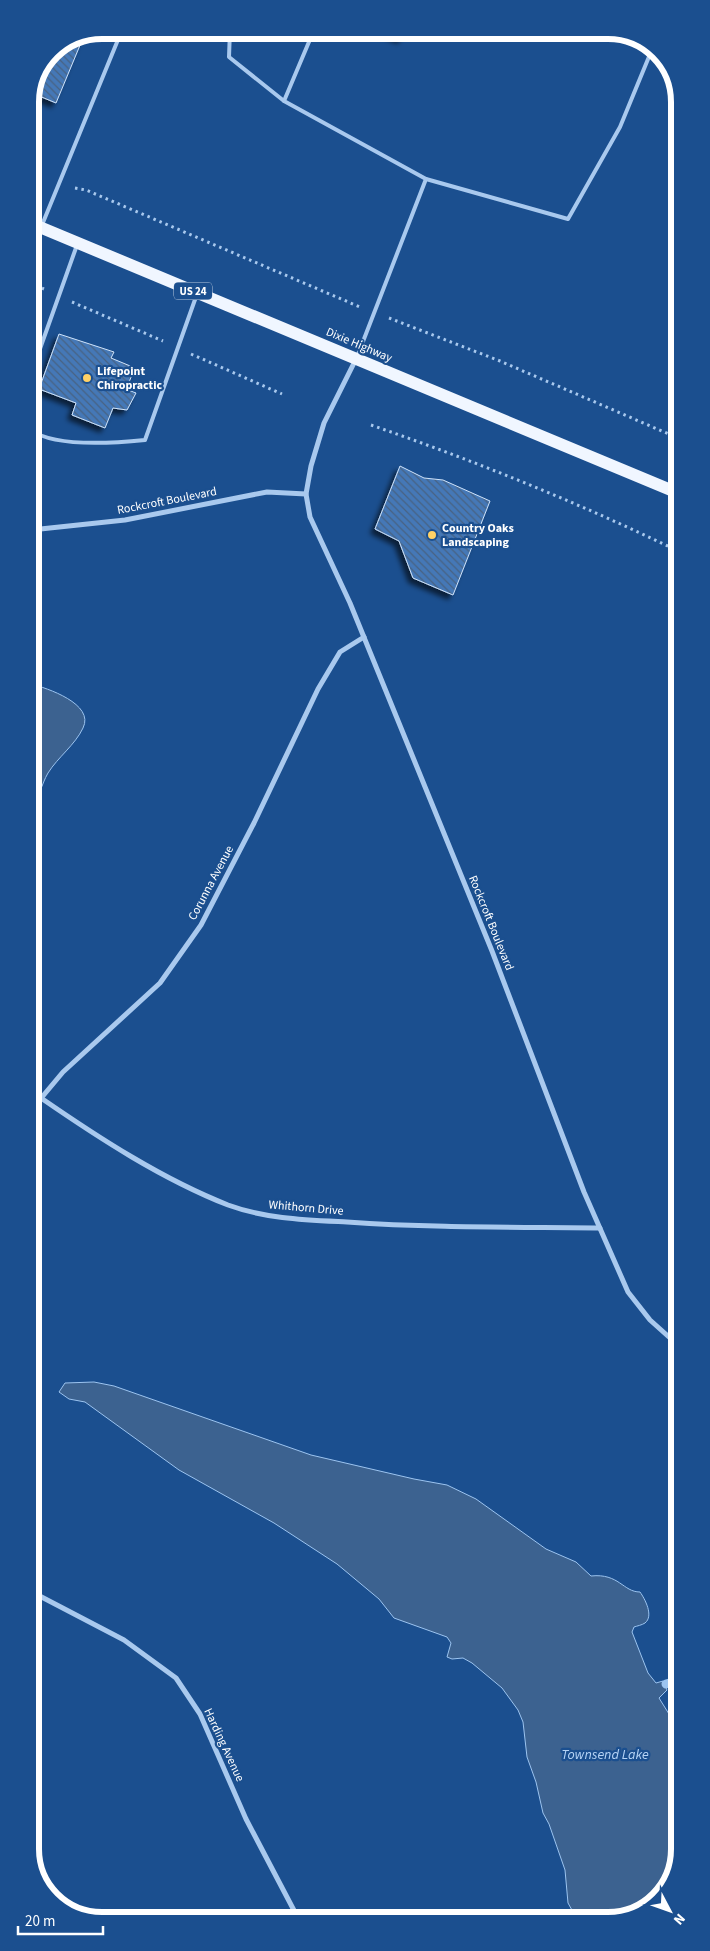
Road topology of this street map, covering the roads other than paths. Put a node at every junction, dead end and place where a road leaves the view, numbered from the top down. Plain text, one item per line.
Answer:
1 (118, 39) edge
2 (230, 39) edge
3 (310, 39) edge
4 (650, 54) edge
5 (284, 101) junction
6 (426, 179) junction
7 (39, 220) edge
8 (39, 226) edge
9 (78, 243) junction
10 (198, 293) junction
11 (39, 350) edge
12 (356, 359) junction
13 (39, 436) edge
14 (671, 490) edge
15 (306, 494) junction
16 (39, 529) edge
17 (364, 637) junction
18 (41, 1098) junction
19 (39, 1100) edge
20 (600, 1228) junction
21 (671, 1339) edge
22 (39, 1596) edge
23 (295, 1912) edge

1 - 7 lane
2 - 5 lane
3 - 5 lane
4 - 6 lane
5 - 6 lane
6 - 12 lane
8 - 9 main road, Dixie Highway / US 24
9 - 10 main road, Dixie Highway / US 24
9 - 11 lane
10 - 12 main road, Dixie Highway / US 24
10 - 13 lane
12 - 14 main road, Dixie Highway / US 24
12 - 15 street, Rockcroft Boulevard
15 - 16 street, Rockcroft Boulevard
15 - 17 street, Rockcroft Boulevard
17 - 18 street, Corunna Avenue
17 - 20 street, Rockcroft Boulevard
18 - 19 street, Corunna Avenue
18 - 20 street, Whithorn Drive
20 - 21 street, Rockcroft Boulevard
22 - 23 street, Harding Avenue

